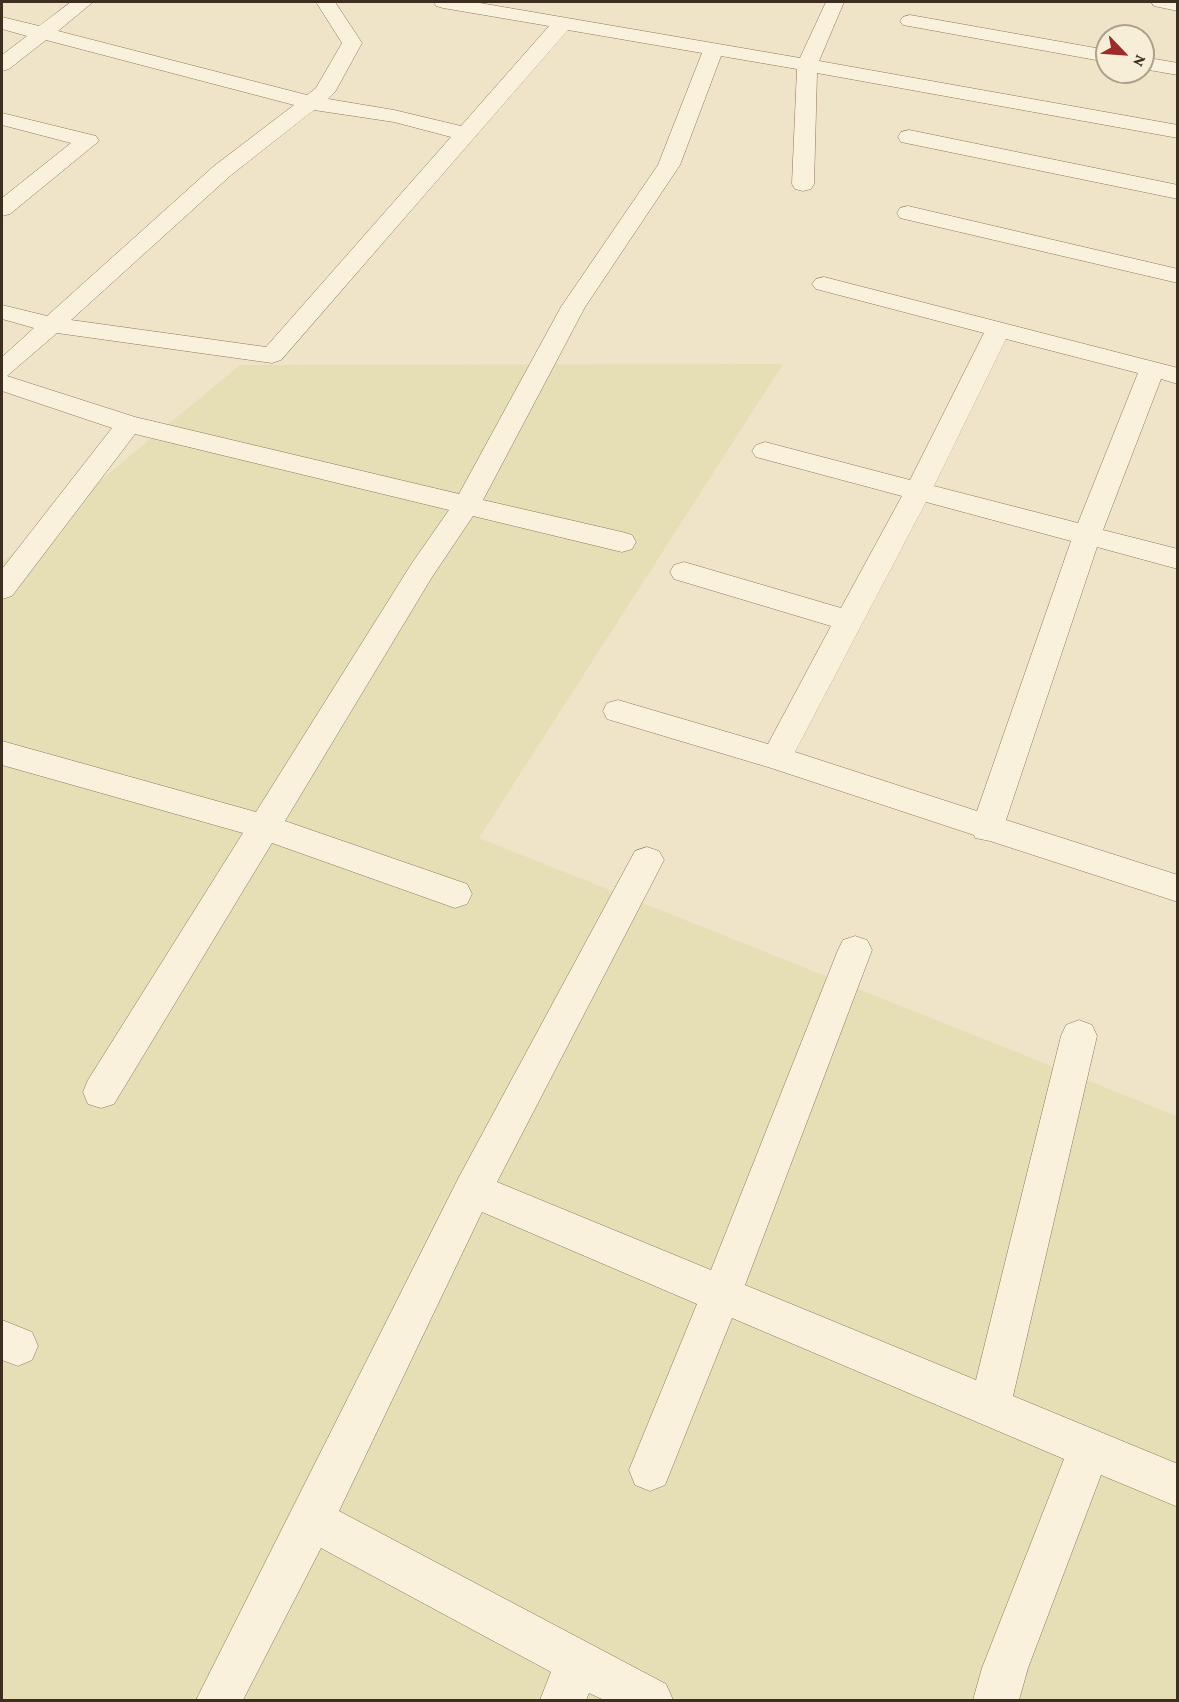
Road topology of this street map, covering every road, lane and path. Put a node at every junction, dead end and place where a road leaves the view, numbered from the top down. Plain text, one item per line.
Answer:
1 (83, 2) edge
2 (327, 2) edge
3 (443, 2) edge
4 (835, 2) edge
5 (1161, 2) edge
6 (1178, 5) edge
7 (535, 9) edge
8 (909, 21) dead end
9 (2, 23) edge
10 (563, 23) junction
11 (42, 34) junction
12 (714, 49) junction
13 (1095, 54) edge
14 (2, 65) edge
15 (1155, 65) edge
16 (807, 66) junction
17 (1178, 69) edge
18 (312, 102) junction
19 (2, 119) edge
20 (1178, 132) edge
21 (466, 134) junction
22 (909, 137) dead end
23 (803, 184) dead end
24 (1178, 192) edge
25 (2, 209) edge
26 (908, 213) dead end
27 (1178, 276) edge
28 (824, 284) dead end
29 (2, 312) edge
30 (51, 325) junction
31 (998, 329) junction
32 (2, 370) edge
33 (1165, 372) edge
34 (2, 383) edge
35 (129, 424) junction
36 (765, 451) dead end
37 (918, 491) junction
38 (467, 504) junction
39 (1087, 536) junction
40 (622, 542) dead end
41 (1178, 559) edge
42 (684, 572) dead end
43 (2, 589) edge
44 (848, 621) junction
45 (618, 711) dead end
46 (2, 753) edge
47 (776, 758) junction
48 (265, 827) junction
49 (987, 829) junction
50 (647, 860) dead end
51 (1178, 889) edge
52 (455, 894) dead end
53 (855, 950) dead end
54 (1079, 1036) dead end
55 (101, 1092) dead end
56 (473, 1190) junction
57 (721, 1295) junction
58 (990, 1407) junction
59 (1089, 1449) junction
60 (650, 1470) dead end
61 (1178, 1486) edge
62 (312, 1520) junction
63 (571, 1681) edge
64 (219, 1701) edge
65 (650, 1701) edge
66 (996, 1701) edge

1 - 11 street
2 - 18 street
3 - 7 street
4 - 16 street
5 - 6 street
7 - 10 street
8 - 13 street
9 - 11 street
10 - 12 street
10 - 21 street
11 - 14 street
11 - 18 street
12 - 16 street
12 - 38 street
15 - 17 street
16 - 20 street
16 - 23 street
18 - 21 street
18 - 30 street
19 - 25 street
21 - 30 street
22 - 24 street
26 - 27 street
28 - 31 street
29 - 30 street
30 - 32 street
31 - 33 street
31 - 37 street
33 - 39 street
34 - 35 street
35 - 38 street
35 - 43 street
36 - 37 street
37 - 39 street
37 - 44 street
38 - 40 street
38 - 48 street
39 - 41 street
39 - 49 street
42 - 44 street
44 - 47 street
45 - 47 street
46 - 48 street
47 - 49 street
48 - 52 street
48 - 55 street
49 - 51 street
50 - 56 street
53 - 57 street
54 - 58 street
56 - 57 street
56 - 62 street
57 - 58 street
57 - 60 street
58 - 59 street
59 - 61 street
59 - 66 street
62 - 63 street
62 - 64 street
63 - 65 street

